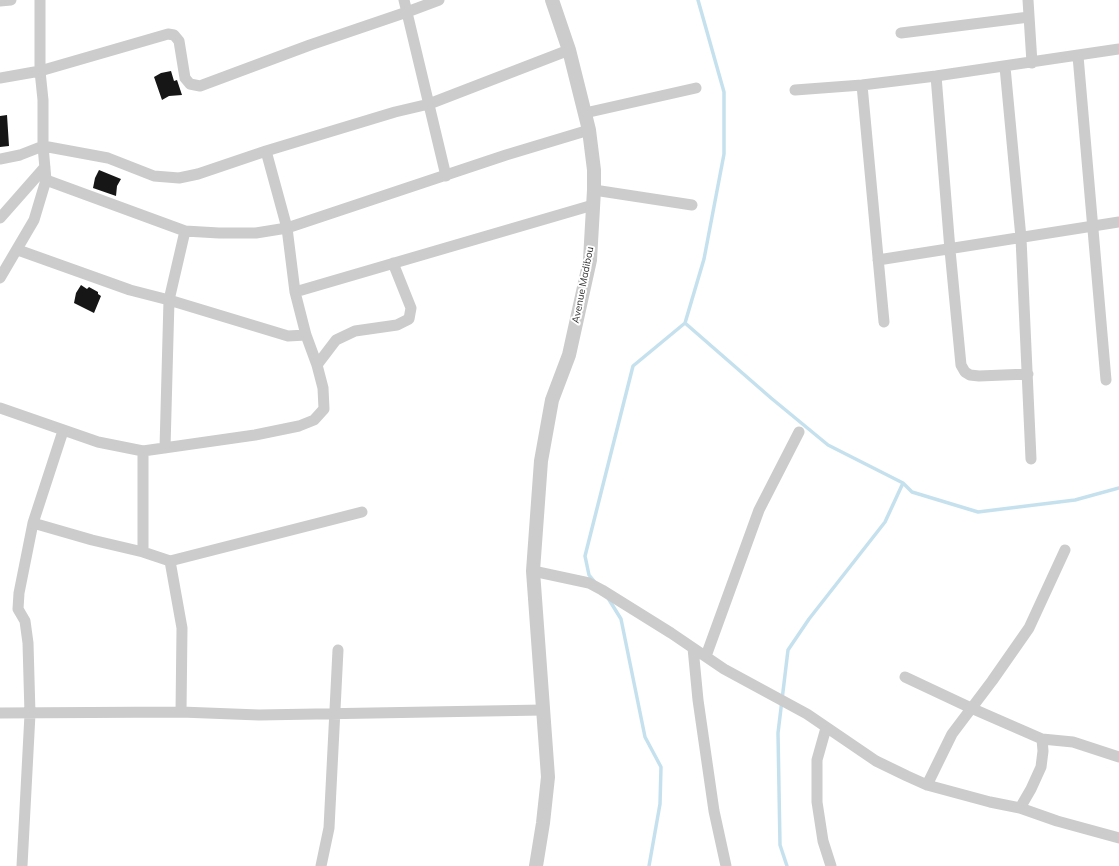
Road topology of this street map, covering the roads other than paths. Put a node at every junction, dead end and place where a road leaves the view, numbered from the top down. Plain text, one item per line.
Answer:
1 (11, 0) edge
2 (40, 0) edge
3 (404, 0) edge
4 (438, 0) edge
5 (552, 0) edge
6 (1028, 0) edge
7 (0, 1) edge
8 (407, 12) junction
9 (1029, 16) junction
10 (901, 33) dead end
11 (1119, 49) edge
12 (569, 50) junction
13 (1078, 56) junction
14 (1032, 63) junction
15 (1005, 67) junction
16 (40, 71) junction
17 (936, 76) junction
18 (0, 78) edge
19 (862, 85) junction
20 (696, 88) dead end
21 (795, 90) dead end
22 (429, 104) junction
23 (585, 113) junction
24 (589, 130) junction
25 (43, 146) junction
26 (266, 151) junction
27 (0, 159) edge
28 (45, 167) junction
29 (446, 176) junction
30 (46, 180) junction
31 (594, 190) junction
32 (593, 204) junction
33 (692, 205) dead end
34 (0, 218) edge
35 (1119, 222) edge
36 (1093, 226) junction
37 (287, 228) junction
38 (184, 231) junction
39 (1021, 238) junction
40 (18, 250) junction
41 (950, 250) junction
42 (878, 260) junction
43 (393, 263) junction
44 (0, 278) edge
45 (295, 292) junction
46 (169, 300) junction
47 (884, 322) dead end
48 (306, 335) junction
49 (317, 365) junction
50 (1028, 374) junction
51 (1106, 380) dead end
52 (0, 408) edge
53 (63, 431) junction
54 (799, 432) dead end
55 (165, 448) junction
56 (143, 451) junction
57 (1031, 458) dead end
58 (362, 512) dead end
59 (33, 523) junction
60 (1065, 550) dead end
61 (143, 552) junction
62 (170, 561) junction
63 (533, 571) junction
64 (693, 648) junction
65 (338, 650) dead end
66 (706, 656) junction
67 (905, 677) dead end
68 (971, 708) junction
69 (543, 710) junction
70 (181, 712) junction
71 (0, 713) edge
72 (335, 713) junction
73 (30, 714) junction
74 (826, 728) junction
75 (1042, 739) junction
76 (1119, 757) edge
77 (927, 785) junction
78 (1020, 808) junction
79 (1119, 838) edge
80 (22, 866) edge
81 (321, 866) edge
82 (536, 866) edge
83 (726, 866) edge
84 (831, 866) edge

1 - 7 street
2 - 16 street
3 - 8 street
4 - 8 street
5 - 12 street, Avenue Madibou
6 - 9 street
8 - 16 street
8 - 22 street
9 - 10 street
9 - 14 street
11 - 13 street
12 - 22 street
12 - 23 street, Avenue Madibou
13 - 14 street
13 - 36 street
14 - 15 street
15 - 17 street
15 - 39 street
16 - 18 street
16 - 25 street
17 - 19 street
17 - 41 street
19 - 21 street
19 - 42 street
20 - 23 street
22 - 26 street
22 - 29 street
23 - 24 street, Avenue Madibou
24 - 29 street
24 - 31 street, Avenue Madibou
25 - 26 street
25 - 27 street
25 - 28 street
26 - 37 street
28 - 30 street
28 - 34 street
29 - 37 street
30 - 38 street
30 - 40 street
31 - 32 street, Avenue Madibou
31 - 33 street
32 - 43 street
32 - 63 street, Avenue Madibou
35 - 36 street
36 - 39 street
36 - 51 street
37 - 38 street
37 - 45 street
38 - 46 street
39 - 41 street
39 - 50 street
40 - 44 street
40 - 46 street
41 - 42 street
41 - 50 street
42 - 47 street
43 - 45 street
43 - 49 street
45 - 48 street
46 - 48 street
46 - 55 street
48 - 49 street
49 - 55 street
50 - 57 street
52 - 53 street
53 - 56 street
53 - 59 street
54 - 66 street
55 - 56 street
56 - 61 street
58 - 62 street
59 - 61 street
59 - 73 street
60 - 68 street
61 - 62 street
62 - 70 street
63 - 64 street
63 - 69 street, Avenue Madibou
64 - 66 street
64 - 83 street
65 - 72 street
66 - 74 street
67 - 68 street
68 - 75 street
68 - 77 street
69 - 72 street
69 - 82 street, Avenue Madibou
70 - 72 street
70 - 73 street
71 - 73 street
72 - 81 street
73 - 80 street
74 - 77 street
74 - 84 street
75 - 76 street
75 - 78 street
77 - 78 street
78 - 79 street

